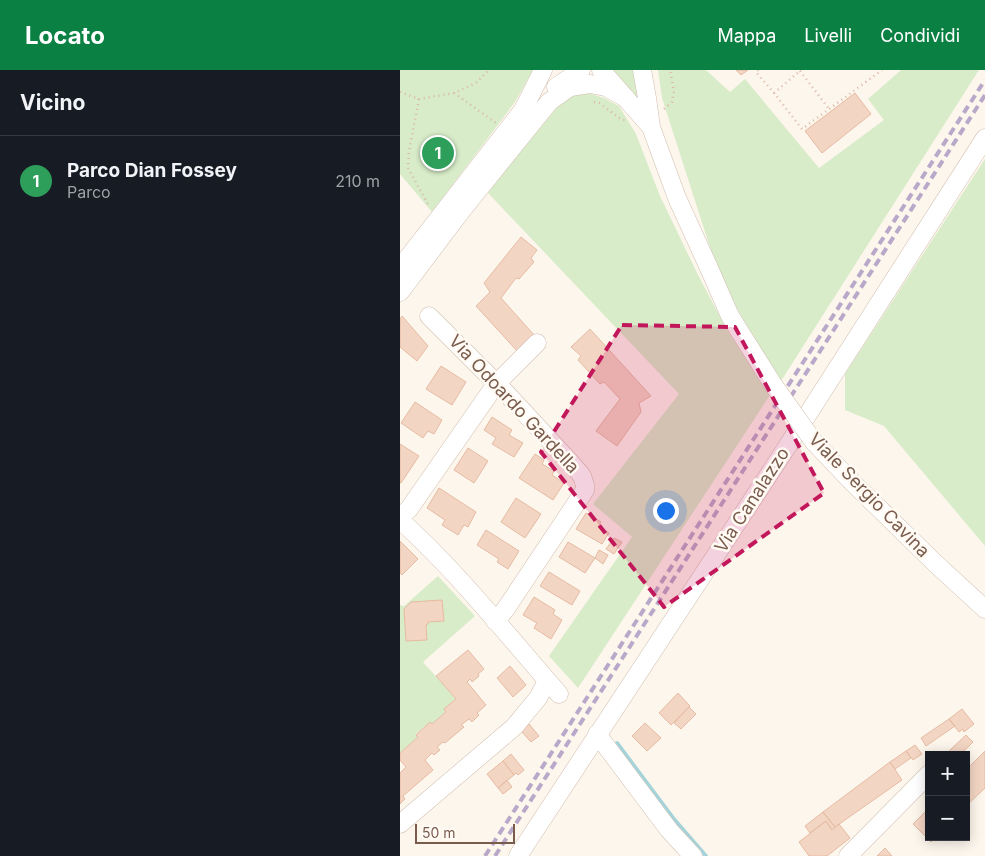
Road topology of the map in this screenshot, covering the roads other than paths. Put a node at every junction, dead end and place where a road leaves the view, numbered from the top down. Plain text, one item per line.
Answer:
1 (543, 70) edge
2 (549, 70) edge
3 (581, 70) edge
4 (602, 70) edge
5 (642, 70) edge
6 (626, 98) junction
7 (523, 110) junction
8 (651, 127) junction
9 (985, 138) edge
10 (462, 210) junction
11 (400, 268) edge
12 (400, 292) edge
13 (429, 316) dead end
14 (537, 343) dead end
15 (496, 384) junction
16 (400, 518) edge
17 (985, 609) edge
18 (495, 621) junction
19 (597, 734) junction
20 (925, 778) edge
21 (400, 824) edge
22 (518, 856) edge
23 (693, 856) edge
24 (848, 856) edge

1 - 7 street
2 - 7 street
3 - 10 street
4 - 6 street, Viale Sergio Cavina
5 - 8 street, Viale Sergio Cavina
6 - 8 street, Viale Sergio Cavina
6 - 10 street
7 - 11 street
8 - 17 street, Viale Sergio Cavina, bridge
9 - 19 street, Via Canalazzo
10 - 12 street
13 - 15 street, Via Odoardo Gardella
14 - 15 street
15 - 16 street
15 - 18 street, Via Odoardo Gardella
16 - 18 street
18 - 21 street
19 - 22 street, Via Canalazzo
19 - 23 street
20 - 24 street

